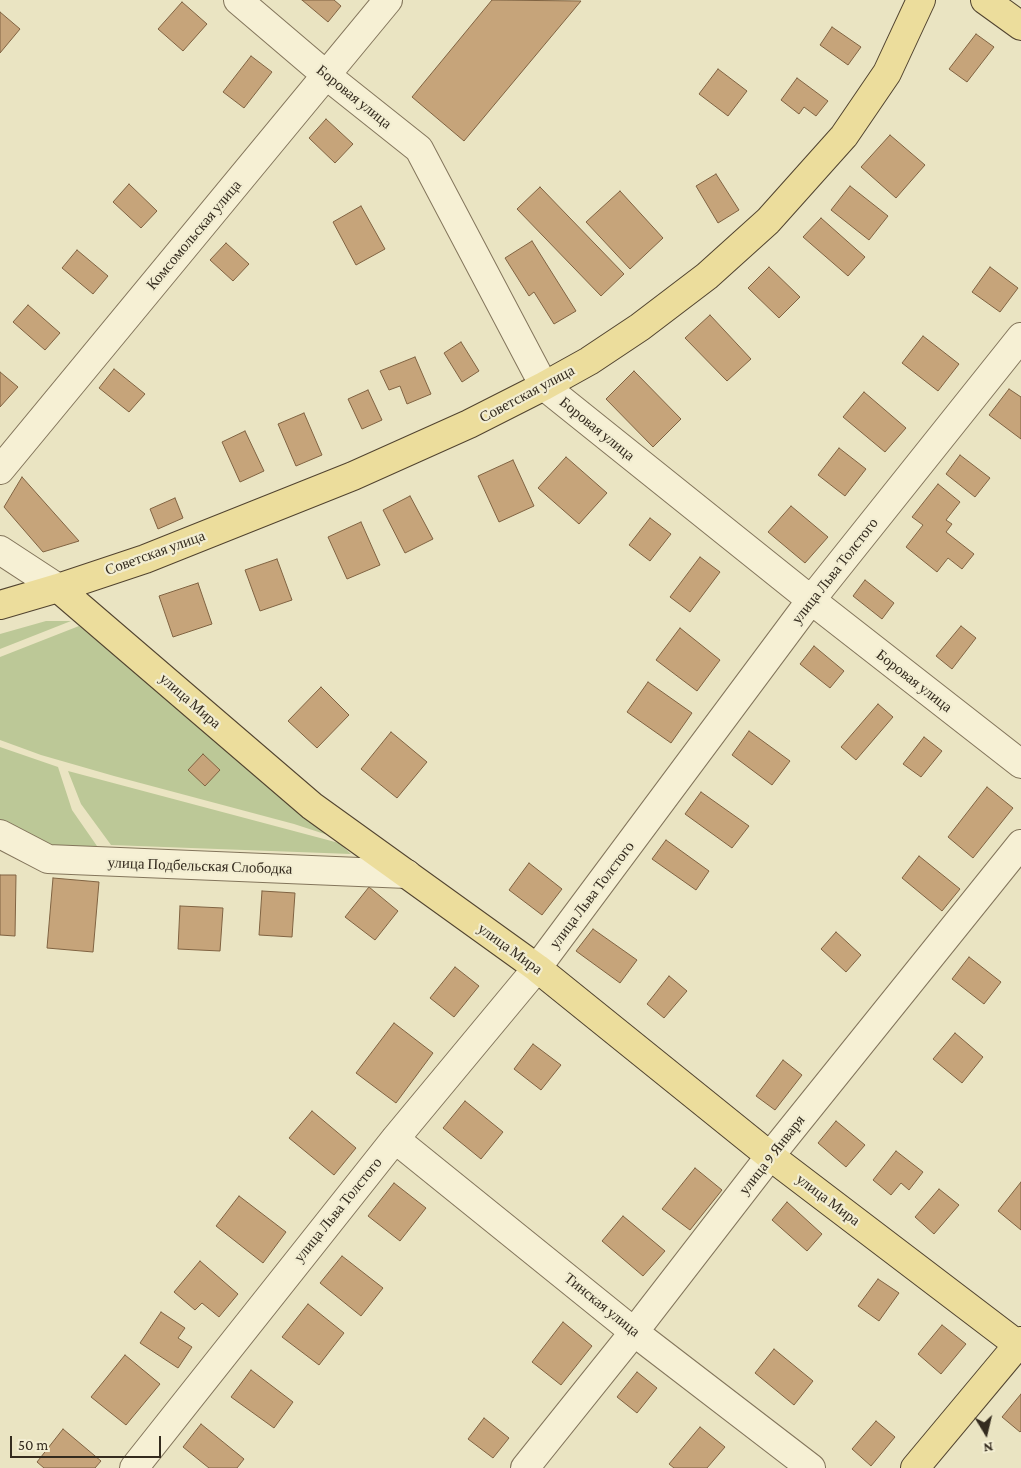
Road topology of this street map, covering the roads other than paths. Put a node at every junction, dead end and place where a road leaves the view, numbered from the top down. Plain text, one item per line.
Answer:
1 (238, 0) edge
2 (388, 0) edge
3 (921, 0) edge
4 (986, 0) edge
5 (1021, 26) edge
6 (326, 75) junction
7 (1021, 337) edge
8 (544, 386) junction
9 (0, 470) edge
10 (0, 550) edge
11 (58, 588) junction
12 (811, 600) junction
13 (0, 605) edge
14 (1021, 764) edge
15 (0, 834) edge
16 (1021, 844) edge
17 (407, 874) junction
18 (537, 968) junction
19 (395, 1139) junction
20 (770, 1156) junction
21 (634, 1332) junction
22 (1020, 1344) edge
23 (134, 1468) edge
24 (525, 1468) edge
25 (811, 1468) edge
26 (915, 1468) edge

1 - 6 street, Боровая улица
2 - 6 street, Комсомольская улица
3 - 8 main road, Советская улица
4 - 5 main road
6 - 8 street, Боровая улица
6 - 9 street, Комсомольская улица
7 - 12 street, улица Льва Толстого
8 - 11 main road, Советская улица
8 - 12 street, Боровая улица
10 - 11 street, улица Мира
11 - 13 main road, Советская улица
11 - 17 main road, улица Мира
12 - 14 street, Боровая улица
12 - 18 street, улица Льва Толстого
15 - 17 street, улица Подбельская Слободка
16 - 20 street, улица 9 Января
17 - 18 main road, улица Мира
18 - 19 street, улица Льва Толстого
18 - 20 main road, улица Мира
19 - 21 street, Тинская улица
19 - 23 street, улица Льва Толстого
20 - 21 street, улица 9 Января
20 - 22 main road, улица Мира
21 - 24 street, улица 9 Января
21 - 25 street, Тинская улица
22 - 26 main road

